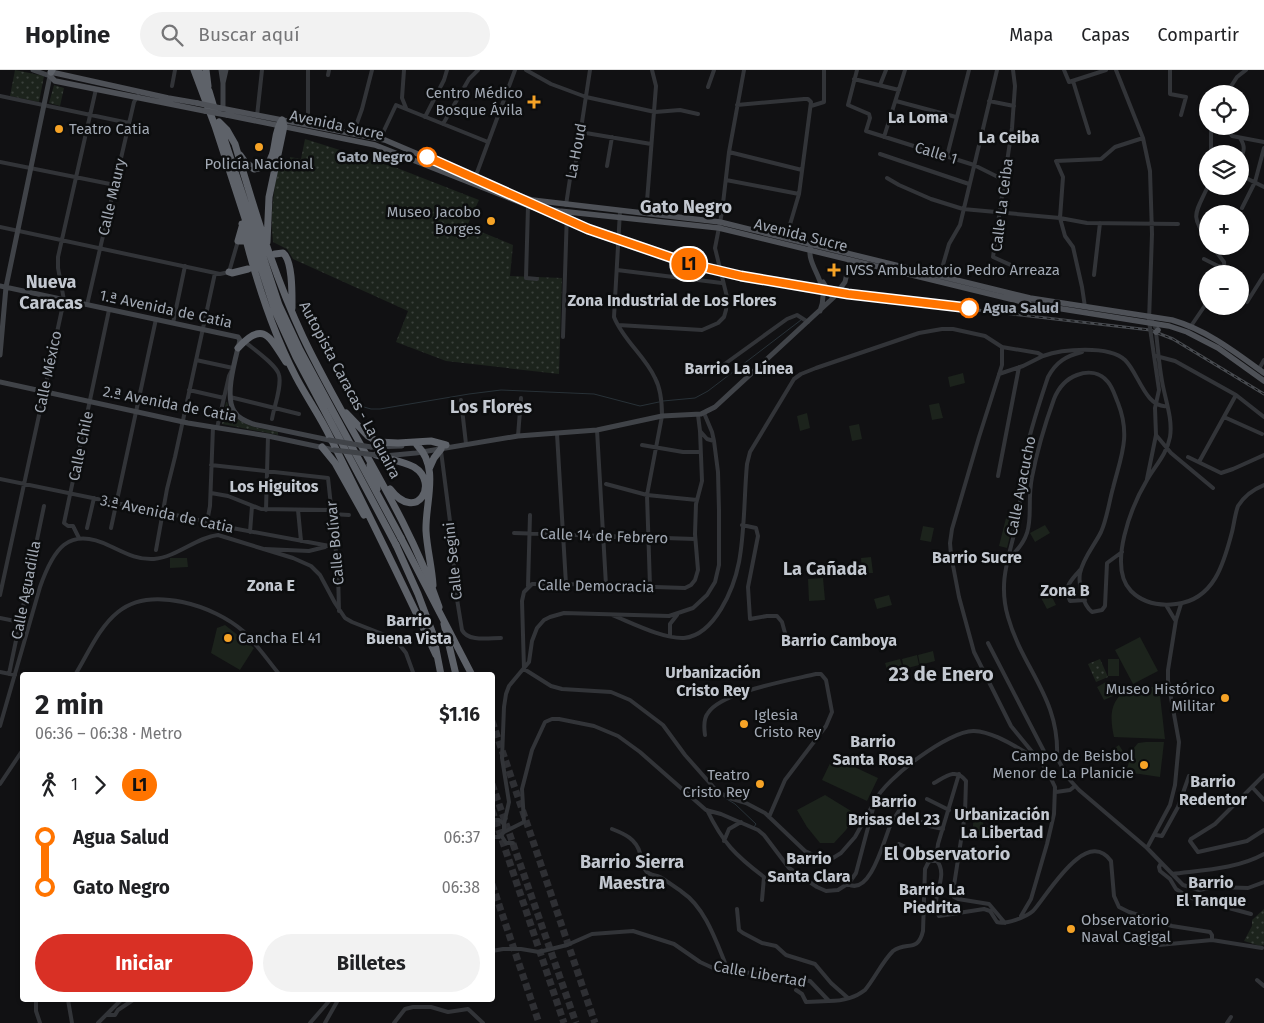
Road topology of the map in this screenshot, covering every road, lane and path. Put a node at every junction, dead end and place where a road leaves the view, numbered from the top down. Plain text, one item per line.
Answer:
1 (33, 70) edge
2 (175, 70) edge
3 (194, 70) edge
4 (198, 70) edge
5 (206, 70) edge
6 (221, 70) edge
7 (226, 70) edge
8 (262, 70) edge
9 (308, 70) edge
10 (329, 70) edge
11 (372, 70) edge
12 (404, 70) edge
13 (447, 70) edge
14 (478, 70) edge
15 (515, 70) edge
16 (526, 70) edge
17 (590, 70) edge
18 (652, 70) edge
19 (714, 70) edge
20 (744, 70) edge
21 (824, 70) edge
22 (857, 70) edge
23 (886, 70) edge
24 (906, 70) edge
25 (969, 70) edge
26 (997, 70) edge
27 (1013, 70) edge
28 (1064, 70) edge
29 (1106, 70) edge
30 (1116, 70) edge
31 (1170, 70) edge
32 (1246, 70) edge
33 (50, 71) edge
34 (328, 75) dead end
35 (854, 79) junction
36 (1071, 82) junction
37 (223, 83) junction
38 (880, 85) junction
39 (1231, 85) edge
40 (172, 86) dead end
41 (708, 87) dead end
42 (96, 89) junction
43 (899, 90) junction
44 (209, 91) junction
45 (141, 92) junction
46 (0, 96) edge
47 (586, 97) junction
48 (136, 98) junction
49 (896, 101) junction
50 (989, 101) junction
51 (45, 104) junction
52 (737, 105) junction
53 (811, 106) junction
54 (1014, 106) junction
55 (221, 108) junction
56 (406, 108) junction
57 (655, 112) junction
58 (89, 114) junction
59 (698, 114) dead end
60 (1181, 116) dead end
61 (425, 117) junction
62 (956, 117) junction
63 (256, 118) junction
64 (129, 122) junction
65 (217, 124) junction
66 (281, 124) junction
67 (444, 124) junction
68 (308, 125) junction
69 (580, 132) junction
70 (1089, 133) dead end
71 (352, 134) junction
72 (1232, 135) edge
73 (612, 137) junction
74 (884, 137) junction
75 (1143, 138) junction
76 (1240, 138) junction
77 (379, 142) junction
78 (488, 142) junction
79 (1264, 142) edge
80 (234, 144) junction
81 (652, 144) junction
82 (1243, 145) edge
83 (1264, 148) edge
84 (729, 152) junction
85 (880, 154) dead end
86 (947, 156) junction
87 (0, 162) edge
88 (974, 165) junction
89 (607, 166) dead end
90 (31, 168) junction
91 (802, 170) junction
92 (76, 177) junction
93 (475, 178) junction
94 (887, 178) dead end
95 (1249, 179) edge
96 (726, 180) junction
97 (1004, 180) junction
98 (1255, 182) junction
99 (969, 184) junction
100 (115, 186) junction
101 (1264, 187) edge
102 (799, 194) junction
103 (1244, 205) edge
104 (528, 206) junction
105 (240, 207) junction
106 (1199, 208) edge
107 (566, 209) junction
108 (963, 209) junction
109 (1001, 213) junction
110 (619, 214) junction
111 (646, 214) junction
112 (1060, 218) junction
113 (1100, 223) junction
114 (1152, 223) junction
115 (1178, 224) dead end
116 (720, 225) junction
117 (1199, 226) edge
118 (0, 227) edge
119 (18, 231) junction
120 (255, 231) junction
121 (786, 238) junction
122 (62, 240) junction
123 (242, 241) junction
124 (810, 247) junction
125 (100, 248) junction
126 (270, 250) junction
127 (1204, 259) dead end
128 (850, 260) junction
129 (1216, 265) edge
130 (185, 266) junction
131 (248, 269) dead end
132 (617, 270) junction
133 (229, 272) junction
134 (215, 273) junction
135 (1044, 275) dead end
136 (1094, 275) dead end
137 (1264, 275) edge
138 (819, 277) junction
139 (537, 279) dead end
140 (939, 279) junction
141 (722, 283) junction
142 (0, 286) edge
143 (6, 287) junction
144 (823, 294) junction
145 (1249, 299) edge
146 (64, 300) junction
147 (831, 300) junction
148 (87, 305) junction
149 (1085, 306) junction
150 (109, 310) junction
151 (292, 311) junction
152 (820, 311) junction
153 (1199, 314) edge
154 (156, 319) junction
155 (808, 322) junction
156 (173, 323) junction
157 (618, 325) junction
158 (1190, 326) junction
159 (1153, 328) junction
160 (202, 329) junction
161 (563, 337) dead end
162 (241, 340) junction
163 (1002, 347) junction
164 (238, 348) joint
165 (1090, 351) junction
166 (0, 355) edge
167 (1043, 356) junction
168 (1156, 356) junction
169 (196, 360) junction
170 (1264, 360) edge
171 (1019, 367) junction
172 (233, 368) junction
173 (715, 371) dead end
174 (1261, 371) edge
175 (999, 374) junction
176 (296, 377) junction
177 (1264, 381) edge
178 (0, 382) edge
179 (310, 383) junction
180 (189, 390) junction
181 (44, 391) junction
182 (1236, 395) junction
183 (227, 397) junction
184 (520, 398) dead end
185 (461, 400) dead end
186 (90, 401) junction
187 (1156, 403) junction
188 (1167, 406) junction
189 (274, 407) junction
190 (340, 408) junction
191 (136, 411) junction
192 (299, 414) dead end
193 (701, 414) junction
194 (319, 415) junction
195 (662, 416) junction
196 (1224, 417) junction
197 (1264, 417) edge
198 (272, 419) dead end
199 (183, 422) junction
200 (215, 427) junction
201 (597, 430) junction
202 (700, 432) junction
203 (557, 434) junction
204 (1262, 434) dead end
205 (1156, 435) junction
206 (268, 436) junction
207 (518, 436) junction
208 (714, 441) junction
209 (466, 444) junction
210 (417, 445) junction
211 (642, 445) dead end
212 (322, 447) junction
213 (443, 447) junction
214 (656, 447) junction
215 (1166, 447) junction
216 (369, 449) junction
217 (424, 452) junction
218 (700, 452) junction
219 (376, 456) junction
220 (1264, 456) edge
221 (1188, 457) dead end
222 (1199, 462) junction
223 (211, 465) junction
224 (429, 470) junction
225 (267, 471) junction
226 (378, 474) junction
227 (998, 476) dead end
228 (0, 479) edge
229 (1147, 481) junction
230 (24, 484) junction
231 (606, 484) dead end
232 (1264, 484) edge
233 (1213, 488) dead end
234 (70, 494) junction
235 (211, 494) junction
236 (647, 495) junction
237 (94, 498) junction
238 (697, 500) junction
239 (380, 501) junction
240 (116, 503) junction
241 (44, 506) dead end
242 (252, 506) junction
243 (266, 510) junction
244 (298, 510) junction
245 (162, 512) junction
246 (332, 512) junction
247 (349, 515) dead end
248 (530, 515) dead end
249 (207, 522) junction
250 (742, 525) junction
251 (87, 528) dead end
252 (111, 528) dead end
253 (1015, 528) junction
254 (250, 532) junction
255 (514, 533) dead end
256 (530, 533) junction
257 (1027, 533) junction
258 (563, 535) junction
259 (604, 536) junction
260 (79, 538) junction
261 (650, 538) junction
262 (695, 539) junction
263 (300, 541) junction
264 (382, 543) junction
265 (326, 547) junction
266 (335, 547) junction
267 (260, 549) junction
268 (156, 550) dead end
269 (1122, 552) junction
270 (1008, 559) junction
271 (1082, 567) junction
272 (2, 574) edge
273 (566, 584) junction
274 (528, 586) junction
275 (606, 586) junction
276 (650, 586) junction
277 (433, 588) junction
278 (0, 595) edge
279 (1085, 600) junction
280 (1181, 604) junction
281 (1166, 605) junction
282 (339, 611) junction
283 (612, 614) junction
284 (679, 614) junction
285 (0, 618) edge
286 (1176, 620) junction
287 (20, 622) junction
288 (670, 636) junction
289 (821, 637) dead end
290 (501, 638) dead end
291 (988, 643) dead end
292 (524, 669) junction
293 (0, 672) edge
294 (77, 672) edge
295 (278, 672) edge
296 (413, 672) edge
297 (442, 672) edge
298 (442, 672) edge
299 (455, 672) edge
300 (470, 672) edge
301 (9, 674) junction
302 (15, 676) junction
303 (0, 726) edge
304 (705, 735) dead end
305 (20, 755) edge
306 (1057, 758) junction
307 (1038, 759) junction
308 (1048, 759) junction
309 (1041, 763) junction
310 (959, 774) junction
311 (1264, 775) edge
312 (1189, 776) dead end
313 (934, 783) dead end
314 (0, 784) edge
315 (1076, 786) junction
316 (1252, 787) junction
317 (1056, 792) junction
318 (927, 798) dead end
319 (1264, 800) edge
320 (875, 801) junction
321 (900, 809) dead end
322 (706, 810) junction
323 (949, 810) junction
324 (769, 817) junction
325 (495, 820) edge
326 (917, 820) dead end
327 (740, 822) junction
328 (504, 824) junction
329 (612, 829) dead end
330 (943, 829) junction
331 (1264, 830) edge
332 (503, 834) junction
333 (495, 835) edge
334 (1156, 835) junction
335 (724, 841) junction
336 (513, 843) dead end
337 (899, 844) dead end
338 (1147, 848) junction
339 (1264, 854) edge
340 (936, 860) junction
341 (929, 862) junction
342 (1161, 863) junction
343 (1172, 874) junction
344 (1264, 882) edge
345 (848, 884) junction
346 (762, 900) dead end
347 (736, 909) dead end
348 (1251, 914) dead end
349 (1022, 916) junction
350 (1005, 922) junction
351 (1212, 940) junction
352 (1145, 943) dead end
353 (1262, 948) dead end
354 (495, 951) edge
355 (728, 970) junction
356 (1257, 980) dead end
357 (1264, 986) edge
358 (796, 990) dead end
359 (848, 998) junction
360 (829, 1001) junction
361 (36, 1002) edge
362 (68, 1002) edge
363 (119, 1002) edge
364 (130, 1002) edge
365 (328, 1002) edge
366 (337, 1002) edge
367 (107, 1015) junction
368 (1230, 1017) dead end
369 (40, 1023) edge
370 (72, 1023) edge
371 (98, 1023) edge
372 (310, 1023) edge
373 (325, 1023) edge
374 (394, 1023) edge
375 (483, 1023) edge
376 (1227, 1023) edge

1 - 33 street, Avenida Sucre
2 - 40 street
3 - 65 highway, Autopista Caracas - La Guaira
4 - 44 highway, Autopista Caracas - La Guaira
5 - 44 highway
6 - 37 street
7 - 37 street
8 - 63 street
9 - 68 street
10 - 34 street
11 - 71 street
12 - 56 street
13 - 61 street
14 - 67 street
15 - 78 street
16 - 47 street
17 - 47 street, La Houd
18 - 57 street
19 - 41 street
20 - 52 street
21 - 53 street
22 - 35 street
23 - 38 street
24 - 43 street
25 - 62 street
26 - 50 street
27 - 54 street, Calle La Ceiba
28 - 36 street
29 - 36 street
30 - 75 street
31 - 60 street
32 - 39 street
33 - 42 main road, Avenida Sucre
33 - 45 main road, Avenida Sucre
33 - 51 street
35 - 38 street
35 - 74 street, Calle 1
36 - 70 street
37 - 55 street
38 - 43 street
42 - 48 main road, Avenida Sucre
42 - 58 street, Calle México
43 - 49 street
44 - 65 highway, Autopista Caracas - La Guaira
45 - 48 street, Calle Maury
45 - 55 main road, Avenida Sucre, bridge
46 - 51 street
47 - 57 street
47 - 69 street, La Houd
48 - 63 main road, Avenida Sucre, bridge
48 - 64 street, Calle Maury
49 - 62 street
49 - 74 street
50 - 54 street
50 - 88 street
51 - 58 street
51 - 90 street
52 - 53 street
52 - 84 street
53 - 91 street
54 - 97 street, Calle La Ceiba
55 - 63 main road, Avenida Sucre
56 - 61 street
56 - 77 street
57 - 59 street
57 - 81 street
58 - 64 street
58 - 92 street, Calle México
61 - 67 street
62 - 86 street
63 - 66 main road, Avenida Sucre
64 - 100 street, Calle Maury
65 - 80 highway, Autopista Caracas - La Guaira
65 - 105 highway, Autopista Caracas - La Guaira
65 - 120 highway, Autopista Caracas - La Guaira
66 - 68 main road, Avenida Sucre
66 - 77 main road, Avenida Sucre
66 - 80 highway
66 - 126 highway
67 - 78 street
68 - 71 main road, Avenida Sucre
69 - 73 street
69 - 107 street, La Houd
71 - 77 main road, Avenida Sucre
72 - 76 street
73 - 81 street
73 - 89 street
74 - 86 street, Calle 1
75 - 112 street
75 - 114 street
76 - 79 street
76 - 82 street
77 - 93 main road, Avenida Sucre
77 - 104 main road, Avenida Sucre
78 - 93 street
80 - 126 highway, Autopista Caracas - La Guaira
81 - 111 street
83 - 98 street
84 - 91 street
84 - 96 street
85 - 99 street
86 - 88 street, Calle 1
87 - 90 street
88 - 97 street, Calle 1
88 - 99 street
90 - 92 street
90 - 119 street
91 - 102 street
92 - 100 street
92 - 122 street, Calle México
93 - 107 main road, Avenida Sucre
94 - 108 street
95 - 98 street
96 - 102 street
96 - 116 street
97 - 109 street, Calle La Ceiba
98 - 101 street
98 - 103 street
99 - 108 street
100 - 125 street, Calle Maury
102 - 121 street
104 - 107 main road, Avenida Sucre
104 - 139 street
105 - 123 highway, Autopista Caracas - La Guaira
105 - 179 highway, Autopista Caracas - La Guaira
106 - 117 street
107 - 110 main road, Avenida Sucre
107 - 161 street, La Houd
108 - 109 street
108 - 140 street
109 - 112 street
109 - 135 street, Calle La Ceiba
110 - 111 main road, Avenida Sucre
110 - 116 main road, Avenida Sucre
110 - 132 street
111 - 116 main road, Avenida Sucre
112 - 113 street
112 - 149 street
113 - 114 street
113 - 136 street
114 - 115 street
114 - 159 street
116 - 121 main road, Avenida Sucre
116 - 124 main road, Avenida Sucre
116 - 141 street
118 - 119 street
119 - 122 street
119 - 143 street
120 - 126 highway
120 - 239 highway, Autopista Caracas - La Guaira
121 - 124 main road, Avenida Sucre
122 - 125 street
122 - 146 street, Calle México
123 - 133 street
123 - 176 highway, Autopista Caracas - La Guaira
124 - 128 main road, Avenida Sucre
124 - 138 street
124 - 140 main road, Avenida Sucre
125 - 130 street
125 - 148 street, Calle Maury
126 - 151 highway, Autopista Caracas - La Guaira
126 - 151 highway
127 - 129 street
128 - 140 main road, Avenida Sucre
128 - 147 street
130 - 134 street
130 - 156 street
131 - 133 highway
132 - 141 street
132 - 157 street
133 - 134 street
134 - 160 street
137 - 145 street
138 - 144 street
138 - 147 street
140 - 149 main road, Avenida Sucre
140 - 159 main road, Avenida Sucre
141 - 157 street
142 - 143 street, 1.ª Avenida de Catia
143 - 146 street, 1.ª Avenida de Catia
143 - 166 street
144 - 147 street
144 - 152 street
146 - 148 street, 1.ª Avenida de Catia
146 - 181 street, Calle México
147 - 152 street
148 - 150 street, 1.ª Avenida de Catia
149 - 159 main road, Avenida Sucre
150 - 154 street, 1.ª Avenida de Catia
150 - 186 street, Calle Chile
151 - 190 highway, Autopista Caracas - La Guaira
152 - 155 street
153 - 158 street
154 - 156 street, 1.ª Avenida de Catia
154 - 191 street
155 - 173 street
155 - 193 street
156 - 160 street, 1.ª Avenida de Catia
157 - 195 street
158 - 159 main road, Avenida Sucre
158 - 174 main road, Avenida Sucre
159 - 168 street
159 - 177 main road
160 - 162 street, 1.ª Avenida de Catia
160 - 169 street
162 - 164 highway
162 - 176 highway
162 - 189 street
163 - 167 street
163 - 175 street
163 - 250 street
164 - 172 street
165 - 167 street
165 - 187 street
165 - 253 street, Calle Ayacucho
167 - 171 street
168 - 182 street
168 - 187 street
168 - 188 street
169 - 172 street
169 - 180 street
170 - 174 street
171 - 175 street
171 - 227 street
172 - 183 street
175 - 307 street
176 - 194 highway, Autopista Caracas - La Guaira
178 - 181 street, 2.ª Avenida de Catia
179 - 194 highway
179 - 297 highway, Autopista Caracas - La Guaira, bridge
180 - 183 street
180 - 199 street
181 - 186 street, 2.ª Avenida de Catia
181 - 230 street, Calle México
182 - 196 street
182 - 197 street
183 - 189 street
183 - 200 street
183 - 216 street, bridge
184 - 207 street
185 - 209 street
186 - 191 street, 2.ª Avenida de Catia
186 - 234 street, Calle Chile
187 - 188 street
187 - 205 street
188 - 215 street
189 - 192 street
189 - 198 street
190 - 213 highway
190 - 216 highway, Autopista Caracas - La Guaira
191 - 199 street, 2.ª Avenida de Catia
191 - 240 street
193 - 195 street
193 - 202 street
193 - 208 street
194 - 264 highway, Autopista Caracas - La Guaira
195 - 201 street
195 - 214 street
196 - 204 street
196 - 222 street
199 - 200 street, 2.ª Avenida de Catia
199 - 245 street
200 - 206 street, 2.ª Avenida de Catia
200 - 223 street
201 - 203 street
201 - 259 street
202 - 208 street
202 - 218 street
203 - 207 street
203 - 258 street
205 - 215 street
205 - 229 street
206 - 212 street, 2.ª Avenida de Catia
206 - 225 street
207 - 209 street
208 - 284 street
209 - 213 street
210 - 213 street
210 - 216 street
210 - 217 highway
211 - 214 street
212 - 219 street, 2.ª Avenida de Catia, bridge
212 - 264 highway
213 - 217 street, 2.ª Avenida de Catia
213 - 224 highway
213 - 290 street, Calle Segini
214 - 218 street
214 - 236 street
215 - 229 street
215 - 233 street
216 - 226 highway, Autopista Caracas - La Guaira
216 - 239 highway
217 - 219 street, 2.ª Avenida de Catia
217 - 224 highway
218 - 238 street
219 - 226 highway
220 - 222 street
221 - 222 street
223 - 225 street
223 - 235 street
224 - 277 highway
225 - 243 street
225 - 246 street, Calle Bolívar
226 - 277 highway, Autopista Caracas - La Guaira
228 - 230 street, 3.ª Avenida de Catia
229 - 269 street
230 - 234 street, 3.ª Avenida de Catia
230 - 272 street, Calle México
231 - 236 street
232 - 280 street
234 - 237 street, 3.ª Avenida de Catia
234 - 260 street, Calle Chile
235 - 242 street
235 - 249 street
236 - 238 street
236 - 261 street
237 - 240 street, 3.ª Avenida de Catia
237 - 251 street
238 - 262 street
239 - 300 highway, Autopista Caracas - La Guaira, bridge
240 - 245 street, 3.ª Avenida de Catia
240 - 252 street
241 - 287 street, Calle Aguadilla
242 - 243 street
242 - 254 street
243 - 244 street
244 - 246 street
244 - 263 street
245 - 249 street, 3.ª Avenida de Catia
245 - 268 street
246 - 247 street
246 - 266 street, Calle Bolívar
248 - 256 street
249 - 254 street, 3.ª Avenida de Catia
250 - 288 street
250 - 289 street
253 - 257 street
253 - 270 street, Calle Ayacucho
254 - 263 street, 3.ª Avenida de Catia
255 - 256 street, Calle 14 de Febrero
256 - 258 street, Calle 14 de Febrero
256 - 274 street
257 - 270 street
257 - 271 street
258 - 259 street, Calle 14 de Febrero
258 - 273 street
259 - 261 street, Calle 14 de Febrero
259 - 275 street
260 - 267 street
260 - 302 street
261 - 262 street, Calle 14 de Febrero
261 - 276 street
262 - 276 street, Calle Democracia
263 - 265 street, 3.ª Avenida de Catia
264 - 298 highway, Autopista Caracas - La Guaira
265 - 266 street, 3.ª Avenida de Catia
265 - 267 street
266 - 282 street, Calle Bolívar
267 - 282 street
269 - 279 street
269 - 281 street
270 - 306 street, Calle Ayacucho
271 - 279 street
271 - 279 street
272 - 278 street, Calle México
273 - 274 street, Calle Democracia
273 - 275 street, Calle Democracia
274 - 292 street, Calle Democracia
275 - 276 street, Calle Democracia
277 - 299 highway, Autopista Caracas - La Guaira
280 - 281 street
280 - 286 street
281 - 286 street
282 - 296 street
283 - 284 street
283 - 288 street
283 - 292 street
284 - 288 street
285 - 287 street
286 - 334 street
287 - 301 street, Calle Aguadilla
291 - 308 street
292 - 324 street
292 - 328 street
293 - 301 street
294 - 295 street
301 - 302 street
302 - 303 street
304 - 324 street
305 - 314 street
306 - 308 street
306 - 315 street
307 - 309 street
307 - 320 street
308 - 309 street
309 - 317 street
310 - 313 street
310 - 323 street
310 - 350 street
311 - 316 street
312 - 334 street
315 - 317 street
315 - 338 street
316 - 319 street
316 - 331 street
317 - 349 street
318 - 323 street
320 - 324 street
320 - 345 street
321 - 345 street
322 - 327 street
322 - 332 street
322 - 335 street
323 - 330 street
325 - 328 street
326 - 330 street
327 - 335 street
327 - 345 street
328 - 332 street
329 - 355 street
330 - 340 street
332 - 333 street
332 - 336 street
334 - 338 street
335 - 346 street
337 - 341 street
338 - 342 street
339 - 343 street
340 - 341 street
340 - 350 street
341 - 359 street
342 - 343 street
342 - 348 street
343 - 344 street
347 - 359 street
349 - 350 street
349 - 351 street
351 - 352 street
351 - 353 street
354 - 355 street, Calle Libertad
355 - 360 street, Calle Libertad
356 - 357 street
358 - 360 street
359 - 360 street
361 - 369 street
362 - 370 street
363 - 367 street
364 - 367 street
365 - 372 street
366 - 373 street
367 - 371 street
368 - 376 street
374 - 375 street

